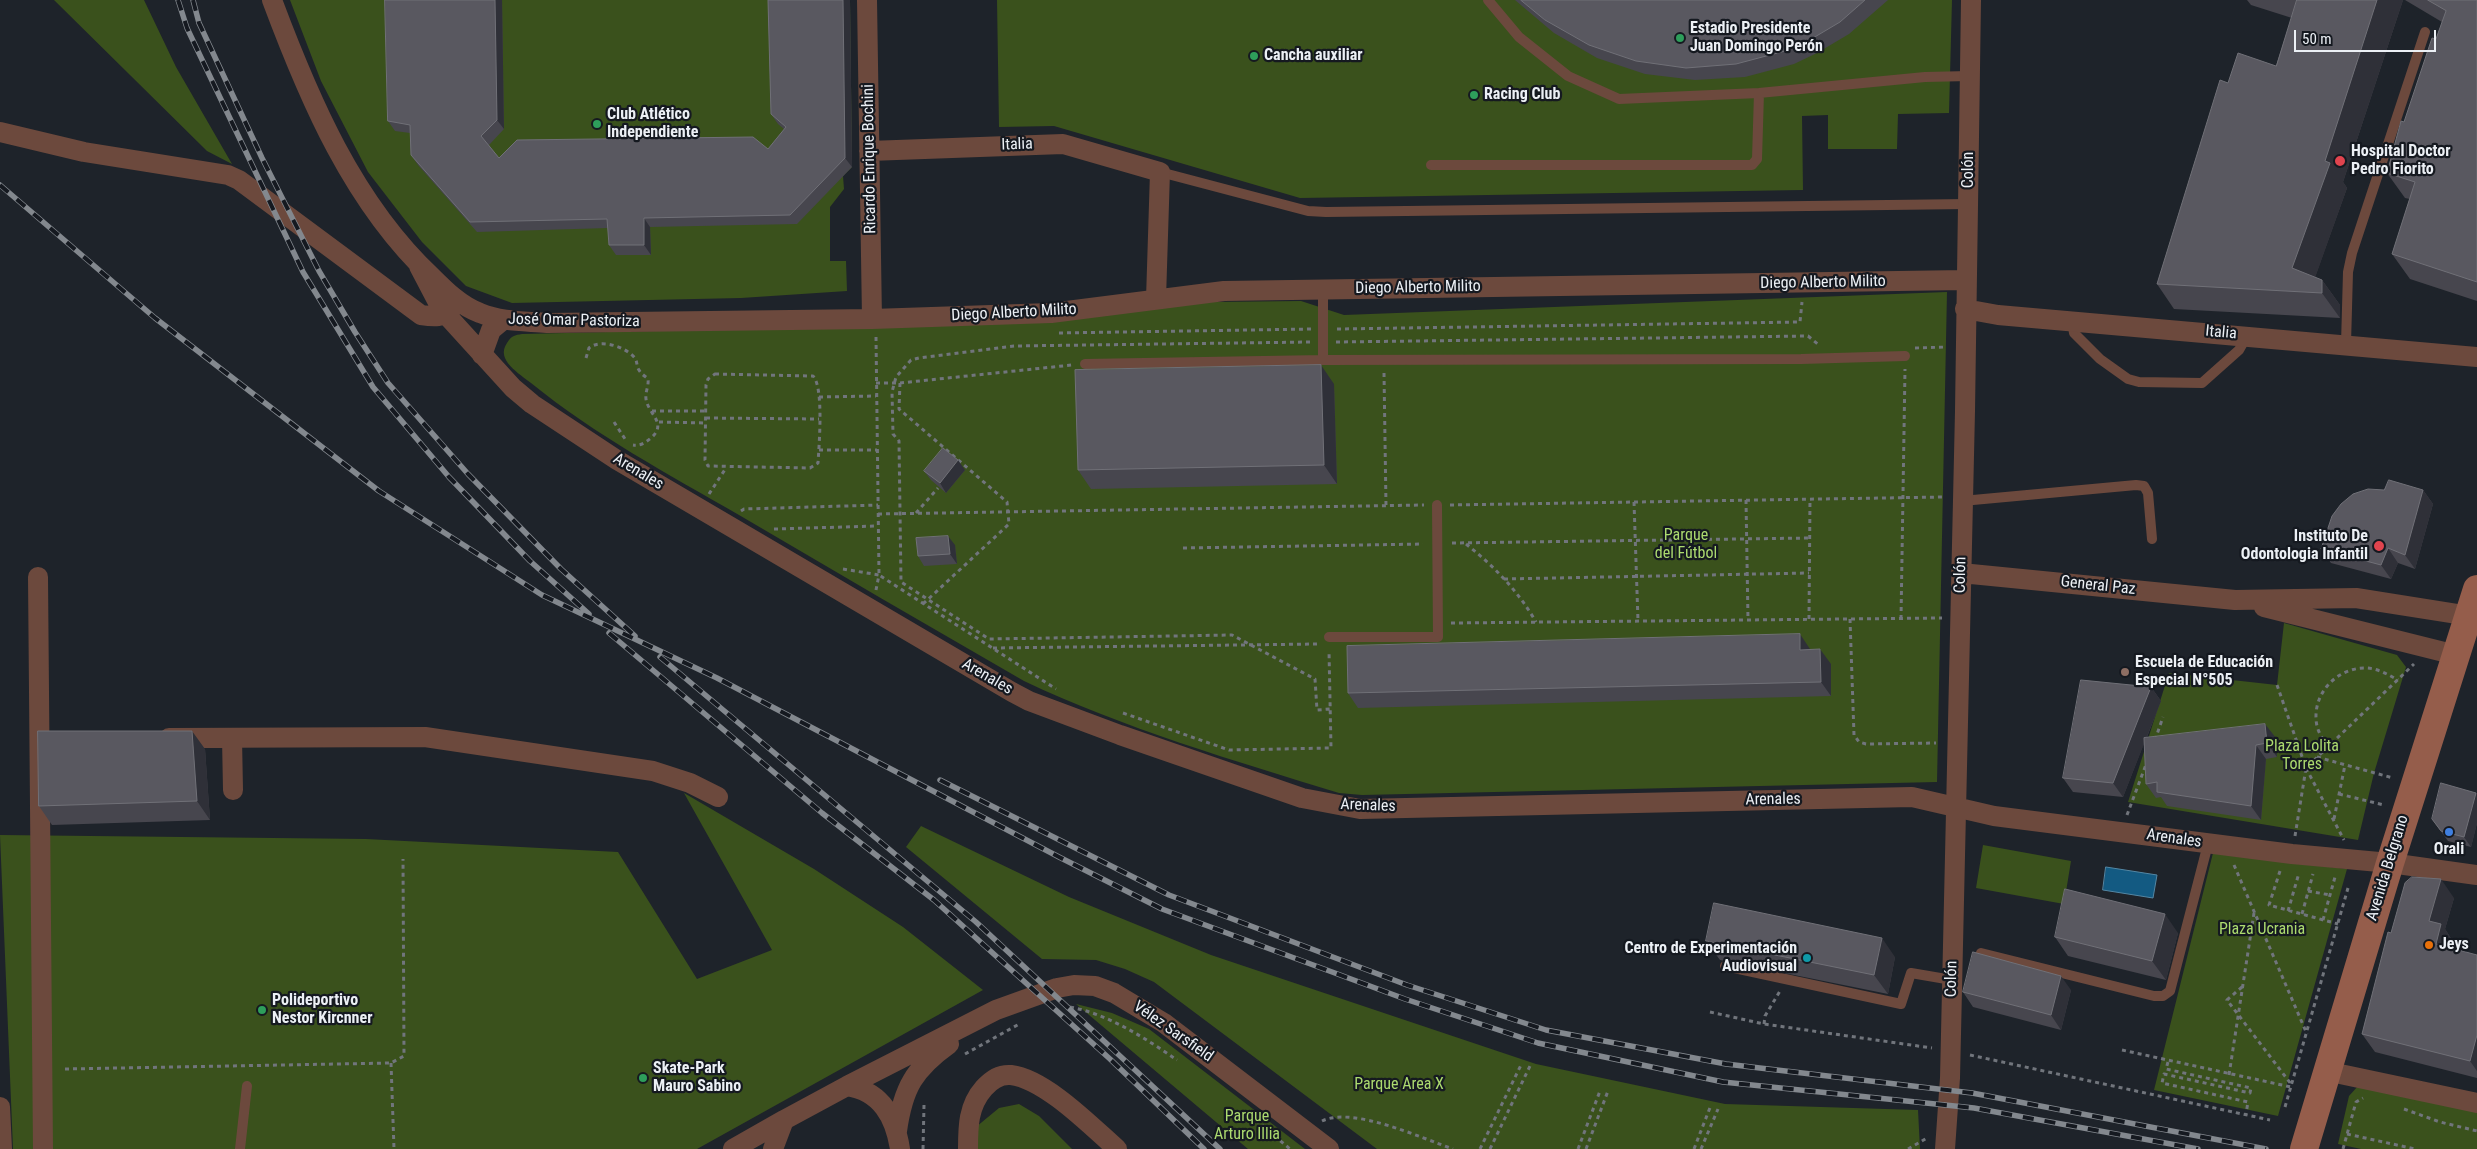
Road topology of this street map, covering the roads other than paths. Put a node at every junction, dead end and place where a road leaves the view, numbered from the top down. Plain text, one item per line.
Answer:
1 (272, 0) edge
2 (867, 0) edge
3 (1488, 0) edge
4 (1971, 0) edge
5 (2425, 32) dead end
6 (1969, 76) junction
7 (1759, 93) junction
8 (0, 132) edge
9 (869, 151) junction
10 (1431, 166) dead end
11 (1160, 172) junction
12 (1968, 204) junction
13 (1965, 280) junction
14 (1323, 290) junction
15 (1156, 299) junction
16 (452, 308) junction
17 (1965, 309) junction
18 (503, 320) junction
19 (2072, 321) junction
20 (874, 326) junction
21 (2247, 335) junction
22 (2346, 344) junction
23 (1905, 352) road end
24 (482, 355) junction
25 (2477, 357) edge
26 (1323, 360) junction
27 (1086, 364) road end
28 (1955, 499) junction
29 (1437, 505) road end
30 (2152, 539) dead end
31 (1961, 573) junction
32 (38, 577) dead end
33 (2477, 588) edge
34 (2235, 600) junction
35 (2473, 616) edge
36 (1329, 640) road end
37 (2456, 655) junction
38 (145, 738) edge
39 (232, 738) junction
40 (233, 790) dead end
41 (718, 797) dead end
42 (1955, 808) junction
43 (2216, 845) junction
44 (2390, 862) junction
45 (2477, 875) edge
46 (1980, 953) edge
47 (1725, 966) dead end
48 (1952, 980) junction
49 (996, 1010) junction
50 (2326, 1071) junction
51 (247, 1086) dead end
52 (847, 1086) junction
53 (2477, 1103) edge
54 (0, 1107) edge
55 (784, 1120) junction
56 (898, 1140) edge
57 (2, 1149) edge
58 (43, 1149) edge
59 (240, 1149) edge
60 (733, 1149) edge
61 (773, 1149) edge
62 (968, 1149) edge
63 (1116, 1149) edge
64 (1329, 1149) edge
65 (1945, 1149) edge
66 (2304, 1149) edge

1 - 16 street, Arenales
2 - 9 street, Ricardo Enrique Bochini
3 - 7 lane
4 - 6 street, Colón
5 - 22 lane
6 - 7 lane
6 - 12 street, Colón
7 - 10 lane
8 - 16 street
9 - 11 street, Italia
9 - 20 street, Ricardo Enrique Bochini
11 - 12 lane
11 - 15 street
12 - 13 street, Colón
13 - 14 street, Diego Alberto Milito
13 - 17 street, Colón
14 - 15 street, Diego Alberto Milito
14 - 26 lane
15 - 20 street, Diego Alberto Milito
16 - 18 street, José Omar Pastoriza
16 - 24 street, Arenales
17 - 19 street, Italia
17 - 28 street, Colón
18 - 20 street, José Omar Pastoriza
18 - 24 street
19 - 21 street, Italia
19 - 21 lane
21 - 22 street, Italia
22 - 25 street, Italia
23 - 26 lane
24 - 42 street, Arenales
26 - 27 lane
28 - 30 lane
28 - 31 street, Colón
29 - 36 lane
31 - 34 street, General Paz
31 - 42 street, Colón
32 - 58 street
33 - 35 main road, Avenida Belgrano
34 - 35 street, General Paz
34 - 37 street, General Paz
35 - 37 main road, Avenida Belgrano
37 - 44 main road, Avenida Belgrano
38 - 39 street
39 - 40 street
39 - 41 street
42 - 43 street, Arenales
42 - 48 street, Colón
43 - 44 street, Arenales
43 - 46 lane
44 - 45 street, Arenales
44 - 50 main road, Avenida Belgrano
47 - 48 lane
48 - 65 street, Colón
49 - 52 street, Vélez Sarsfield
49 - 56 street, Vélez Sarsfield
49 - 64 street, Vélez Sarsfield
50 - 53 street
50 - 66 main road, Avenida Belgrano
51 - 59 lane
52 - 55 street, Vélez Sarsfield
52 - 56 street
54 - 57 street
55 - 60 street, Vélez Sarsfield
55 - 61 street
62 - 63 street

